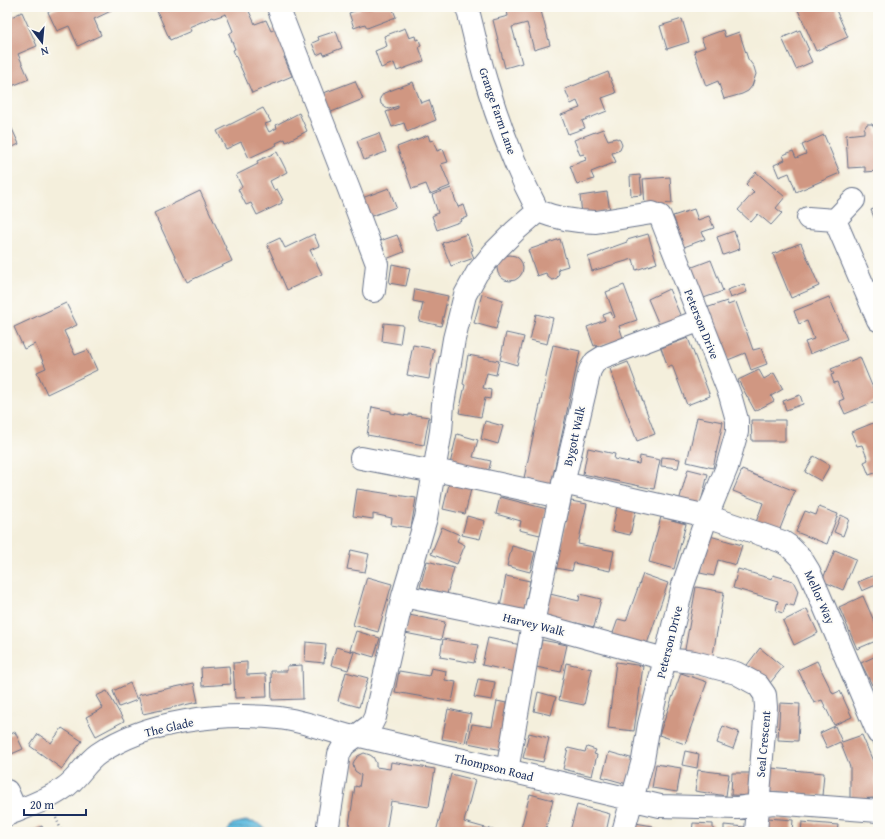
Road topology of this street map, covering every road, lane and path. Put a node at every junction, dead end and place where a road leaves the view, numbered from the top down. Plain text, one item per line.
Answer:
1 (278, 7) edge
2 (467, 7) edge
3 (854, 200) dead end
4 (538, 211) junction
5 (808, 218) dead end
6 (835, 220) junction
7 (374, 291) dead end
8 (701, 320) junction
9 (878, 320) edge
10 (361, 458) dead end
11 (435, 471) junction
12 (561, 490) junction
13 (706, 516) junction
14 (403, 596) junction
15 (533, 623) junction
16 (665, 659) junction
17 (878, 733) edge
18 (354, 736) junction
19 (507, 771) junction
20 (7, 791) edge
21 (631, 800) junction
22 (758, 805) junction
23 (878, 811) edge
24 (12, 813) edge
25 (327, 832) edge
26 (623, 832) edge
27 (756, 832) edge

1 - 7 street
2 - 4 street, Grange Farm Lane
3 - 6 street
4 - 8 street, Peterson Drive
4 - 11 street
5 - 6 street
6 - 9 street
8 - 12 street, Bygott Walk
8 - 13 street, Peterson Drive
10 - 11 street
11 - 12 street, Mellor Way
11 - 14 street
12 - 13 street, Mellor Way
12 - 15 street, Bygott Walk
13 - 16 street, Peterson Drive
13 - 17 street, Mellor Way
14 - 15 street, Harvey Walk
14 - 18 street
15 - 16 street, Harvey Walk
15 - 19 street, Bygott Walk
16 - 21 street, Peterson Drive
16 - 22 street, Seal Crescent
18 - 19 street, Thompson Road
18 - 24 street, The Glade
18 - 25 street
19 - 21 street, Thompson Road
20 - 24 street
21 - 22 street
21 - 26 street, Peterson Drive
22 - 23 street
22 - 27 street, Seal Crescent

